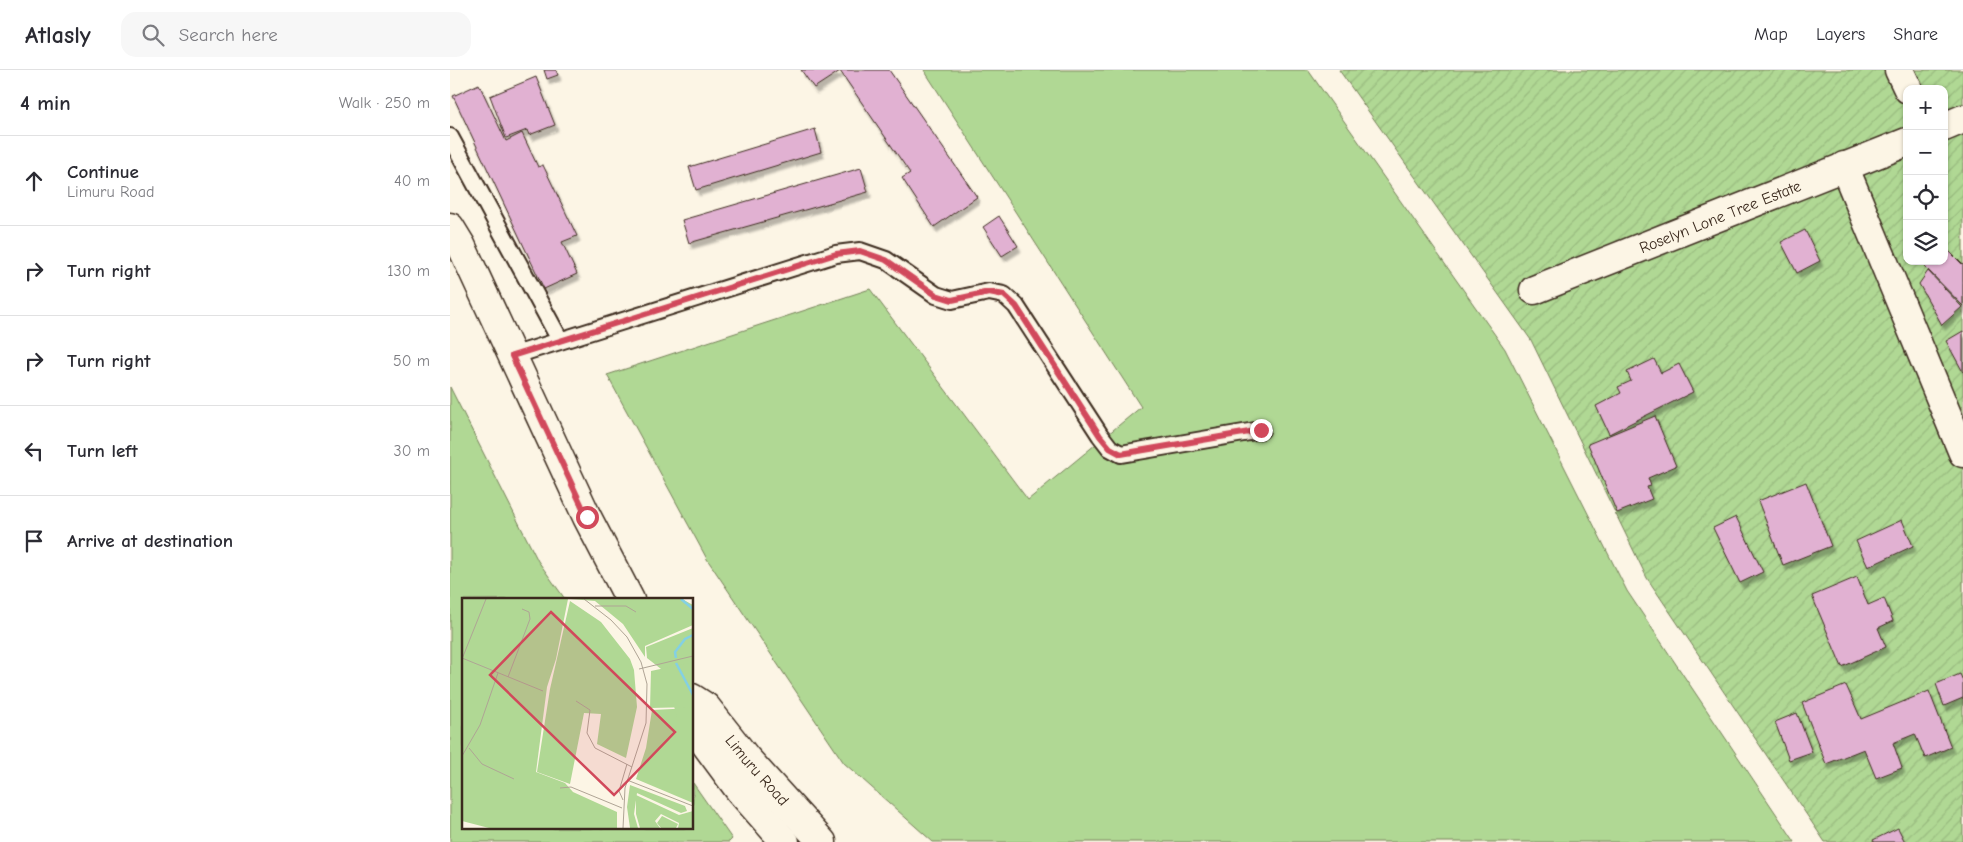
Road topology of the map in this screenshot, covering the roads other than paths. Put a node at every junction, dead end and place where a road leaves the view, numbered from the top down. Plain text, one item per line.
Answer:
1 (1899, 70) edge
2 (1906, 85) edge
3 (1963, 119) edge
4 (1948, 125) edge
5 (450, 137) edge
6 (1903, 144) edge
7 (1844, 166) junction
8 (454, 240) edge
9 (1534, 290) dead end
10 (560, 340) junction
11 (512, 356) junction
12 (1261, 430) dead end
13 (1963, 453) edge
14 (629, 598) edge
15 (694, 699) edge
16 (694, 729) edge
17 (785, 842) edge
18 (822, 842) edge

1 - 2 street
3 - 4 street
5 - 10 lane
6 - 7 street, Roselyn Lone Tree Estate
7 - 9 street, Roselyn Lone Tree Estate
7 - 13 street
8 - 11 street
10 - 11 lane
10 - 12 lane
11 - 14 street
15 - 18 street, Limuru Road
16 - 17 street, Limuru Road

